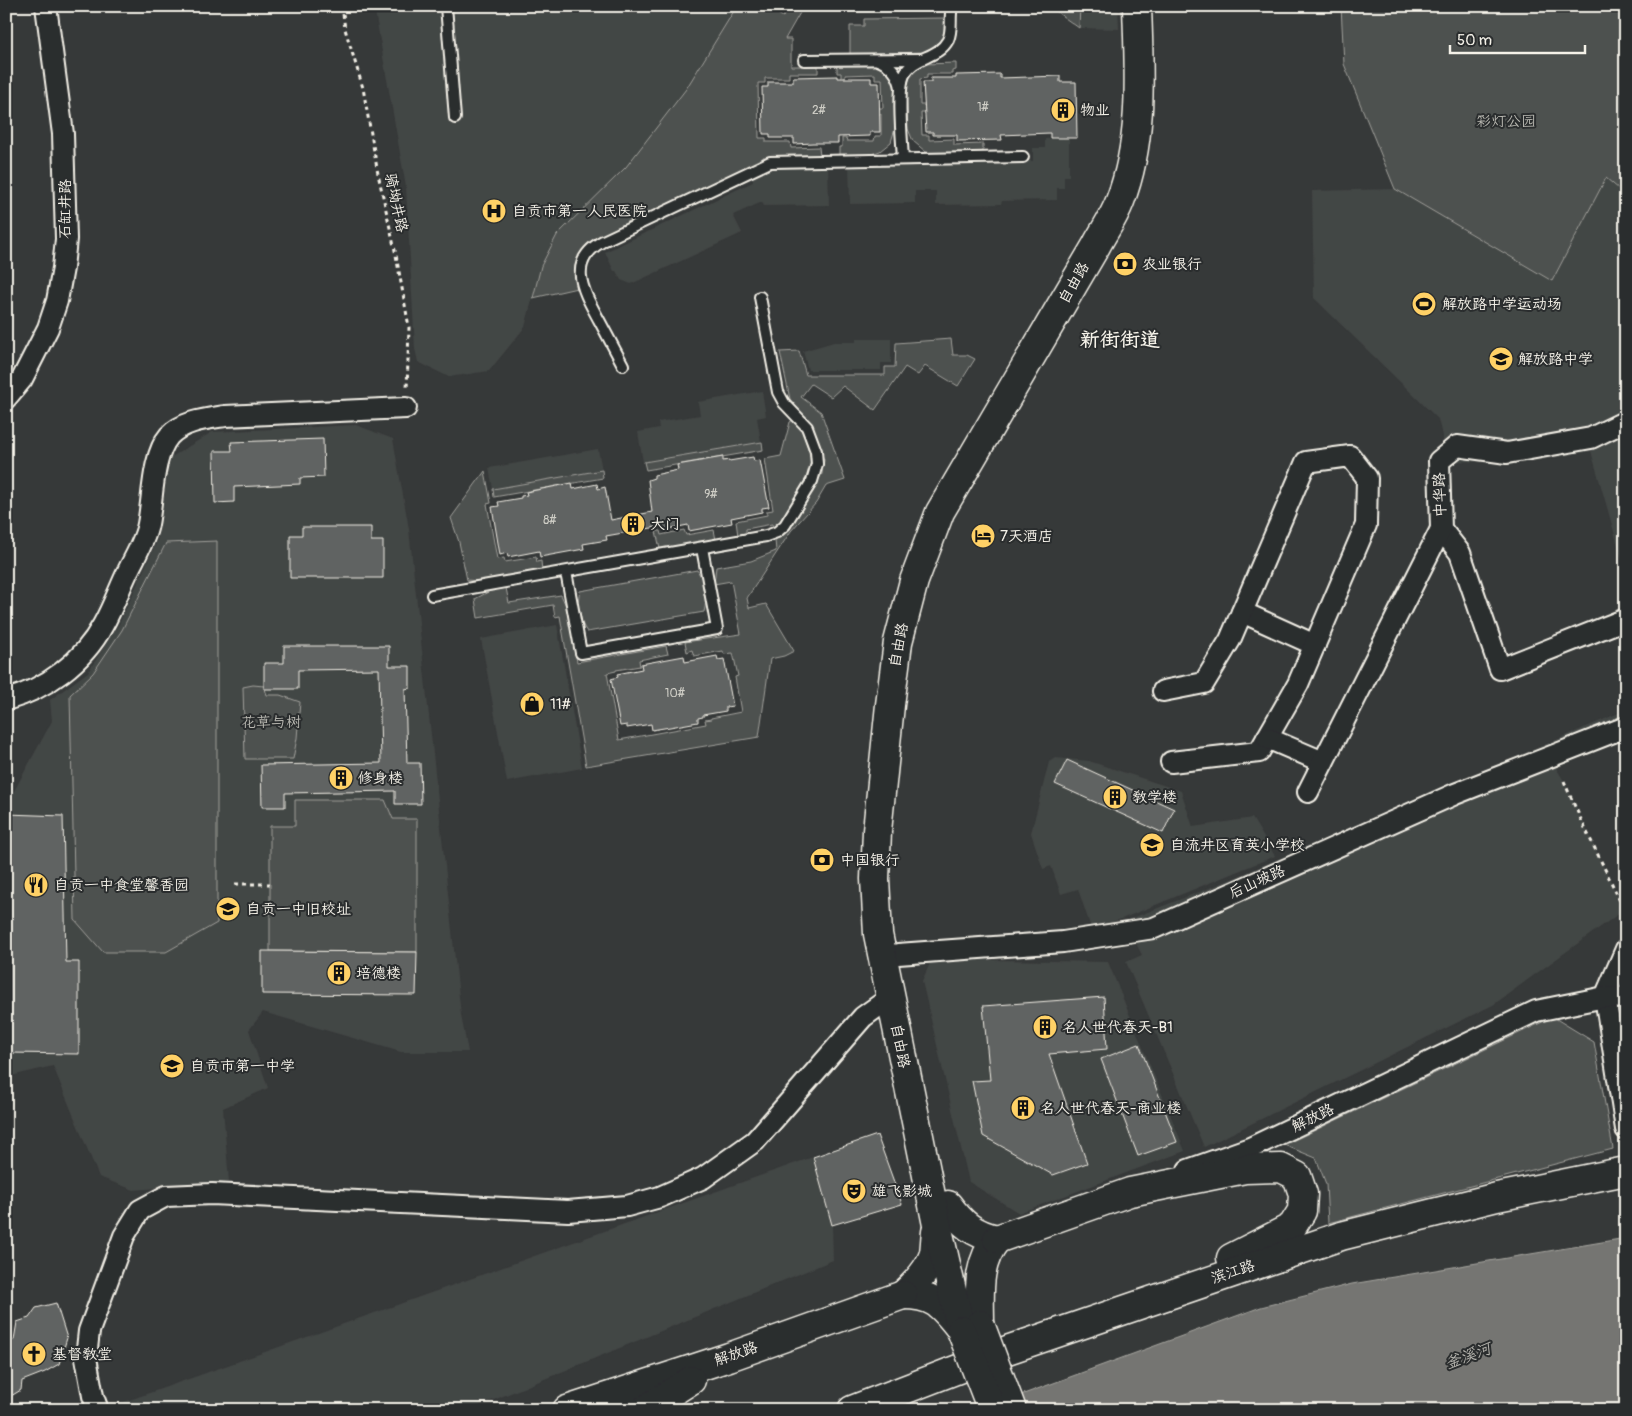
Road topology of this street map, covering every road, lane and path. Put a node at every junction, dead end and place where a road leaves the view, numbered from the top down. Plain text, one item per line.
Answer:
1 (46, 6) edge
2 (342, 6) edge
3 (446, 6) edge
4 (952, 6) edge
5 (1137, 6) edge
6 (1153, 6) edge
7 (923, 58) junction
8 (872, 59) junction
9 (804, 60) dead end
10 (901, 89) junction
11 (455, 118) dead end
12 (1023, 157) dead end
13 (903, 159) junction
14 (760, 297) dead end
15 (623, 365) dead end
16 (6, 398) edge
17 (406, 408) joint
18 (1626, 421) edge
19 (1441, 529) junction
20 (702, 548) junction
21 (566, 572) junction
22 (432, 595) dead end
23 (1242, 612) junction
24 (1626, 619) edge
25 (1315, 645) junction
26 (1163, 691) dead end
27 (6, 700) edge
28 (1626, 727) edge
29 (1267, 738) junction
30 (1171, 762) dead end
31 (1323, 762) junction
32 (1564, 781) dead end
33 (1308, 792) dead end
34 (235, 884) dead end
35 (270, 884) dead end
36 (1624, 910) dead end
37 (1626, 949) edge
38 (898, 954) junction
39 (890, 997) junction
40 (1604, 997) junction
41 (1626, 998) edge
42 (1626, 1129) edge
43 (1626, 1171) edge
44 (1130, 1192) junction
45 (942, 1215) junction
46 (997, 1239) junction
47 (1185, 1288) junction
48 (903, 1295) junction
49 (971, 1327) junction
50 (729, 1357) junction
51 (98, 1410) edge
52 (567, 1410) edge
53 (644, 1410) edge
54 (852, 1410) edge
55 (992, 1410) edge
56 (1012, 1410) edge

1 - 16 street, 石缸井路
2 - 17 path, 骑坳井路
3 - 11 lane
4 - 7 lane
5 - 39 main road, 自由路
6 - 38 main road, 自由路
7 - 8 lane
7 - 10 lane
8 - 9 lane
8 - 10 lane
10 - 13 lane
12 - 13 lane
13 - 15 lane
14 - 20 lane
17 - 27 street
18 - 19 street, 中华路
19 - 24 street, 中华路
19 - 31 street
20 - 21 lane
20 - 21 lane
21 - 22 lane
23 - 25 street
23 - 25 street
23 - 26 street
25 - 29 street
28 - 38 street, 后山坡路
29 - 30 street
29 - 31 street
31 - 33 street
32 - 36 path
34 - 35 path
37 - 40 street
38 - 45 main road, 自由路
39 - 45 main road, 自由路
39 - 51 street
40 - 41 street, 解放路
40 - 42 street
40 - 44 street, 解放路
43 - 47 main road, 滨江路
44 - 46 main road, 解放路
44 - 47 main road
45 - 46 main road
45 - 48 main road
45 - 49 main road, 自由路
46 - 49 main road
47 - 54 main road, 滨江路
48 - 49 main road
48 - 50 main road, 解放路
49 - 55 main road, bridge
49 - 56 main road, bridge
50 - 52 main road, 解放路
50 - 53 main road

